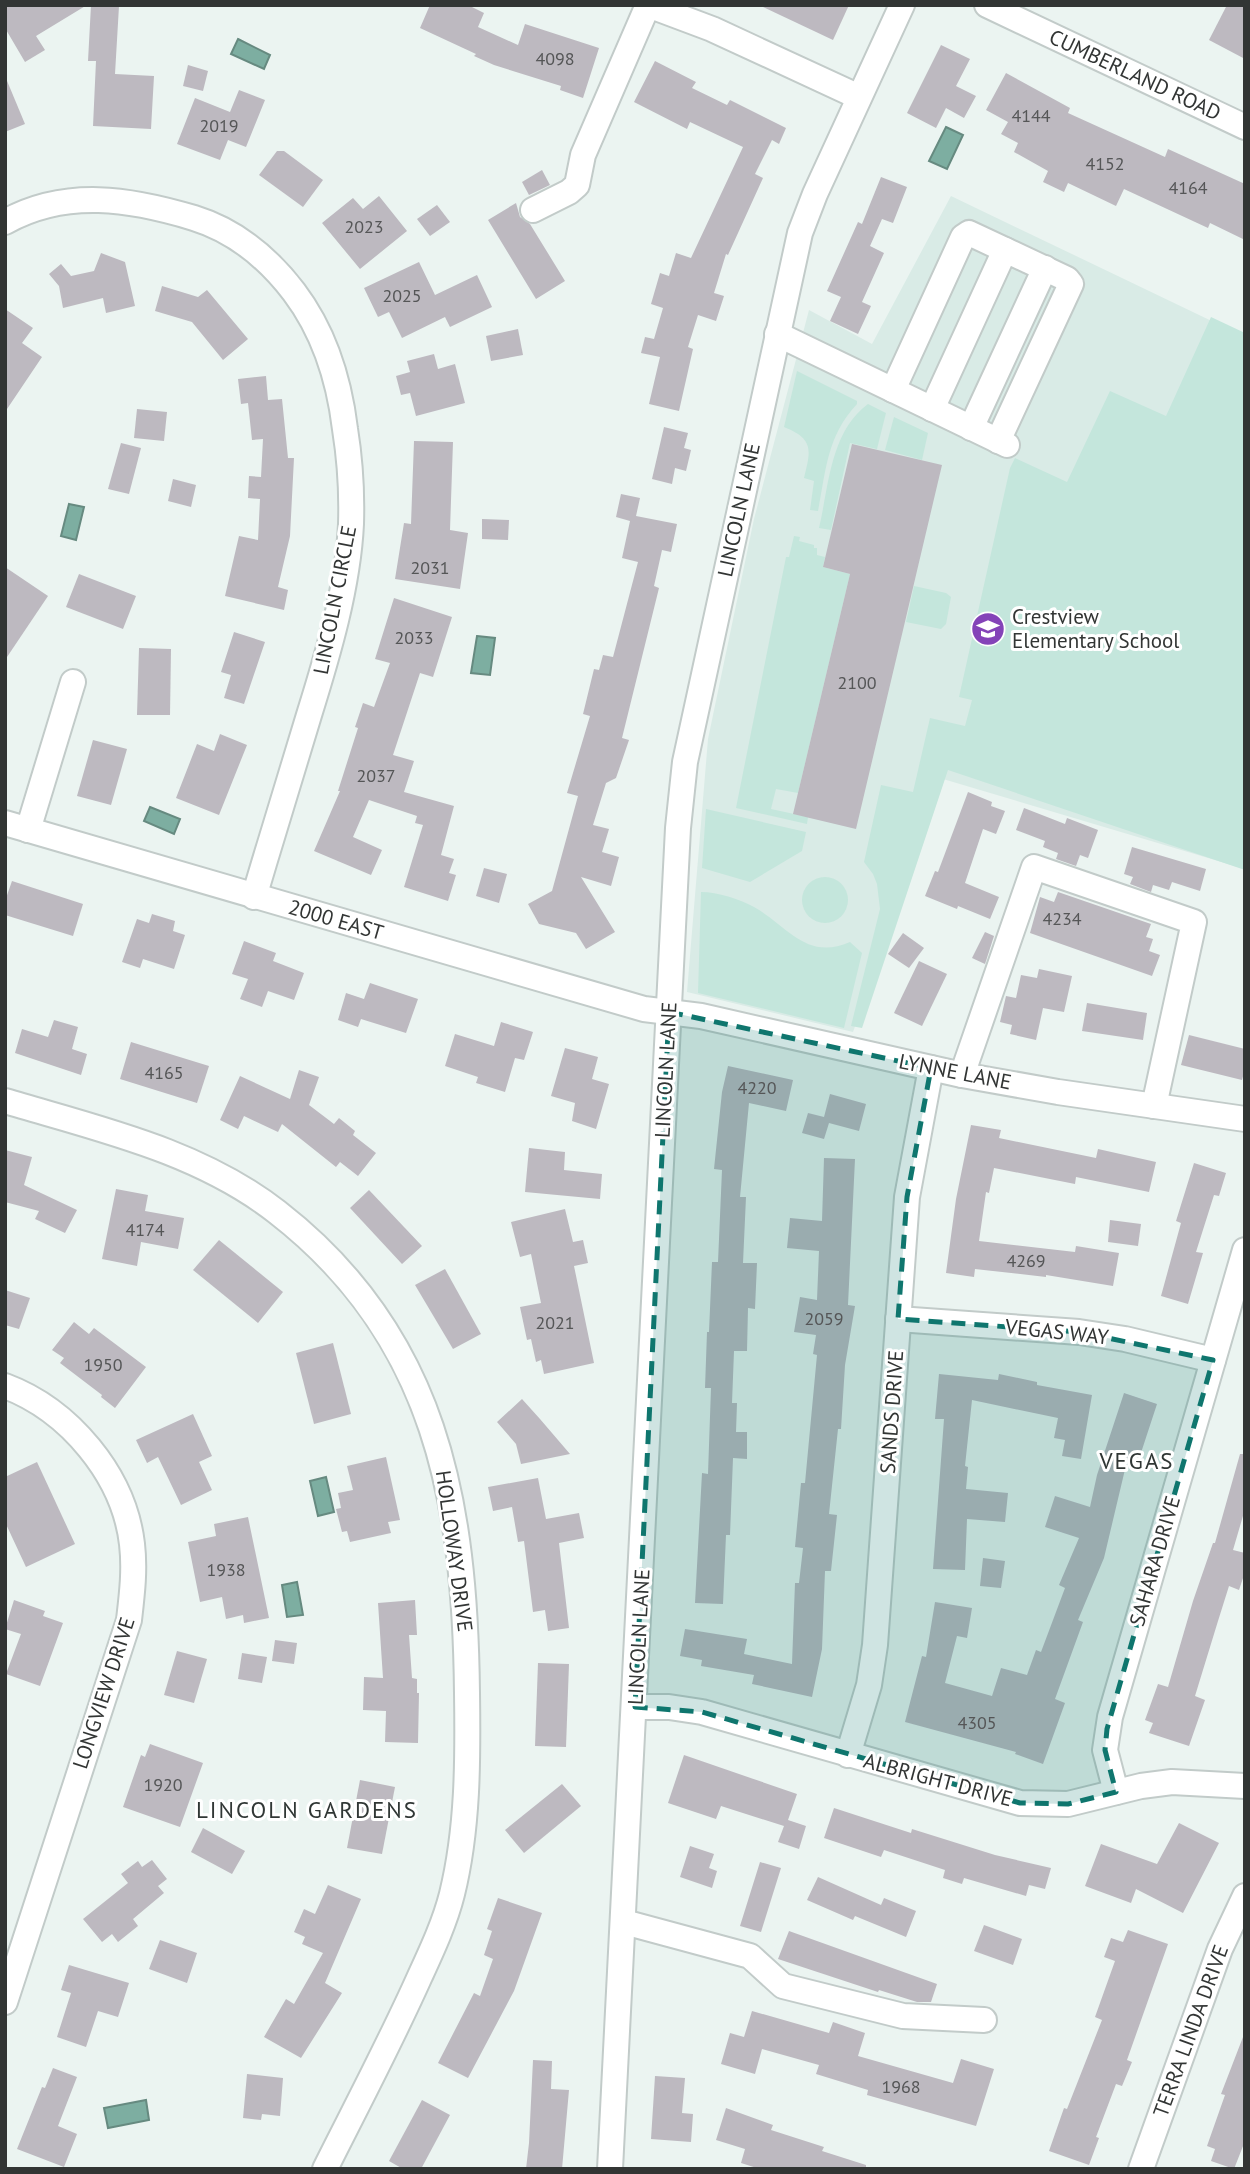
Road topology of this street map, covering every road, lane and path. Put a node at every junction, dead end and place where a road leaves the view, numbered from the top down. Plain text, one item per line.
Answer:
1 (648, 5) edge
2 (902, 5) edge
3 (987, 5) edge
4 (859, 97) junction
5 (1245, 127) edge
6 (533, 209) dead end
7 (5, 222) edge
8 (1004, 250) junction
9 (1045, 268) junction
10 (777, 334) junction
11 (893, 390) junction
12 (932, 409) junction
13 (971, 428) junction
14 (73, 682) dead end
15 (17, 826) edge
16 (254, 897) junction
17 (668, 1012) junction
18 (931, 1069) junction
19 (962, 1075) junction
20 (5, 1101) edge
21 (1154, 1106) junction
22 (1245, 1119) edge
23 (1245, 1250) edge
24 (898, 1319) junction
25 (1213, 1360) junction
26 (5, 1386) edge
27 (635, 1707) junction
28 (848, 1755) junction
29 (1245, 1786) edge
30 (1116, 1792) junction
31 (1245, 1896) edge
32 (624, 1922) junction
33 (5, 2002) edge
34 (984, 2020) dead end
35 (325, 2169) edge
36 (610, 2169) edge
37 (1141, 2169) edge

1 - 4 street
1 - 6 street
2 - 4 street, LINCOLN LANE
3 - 5 street, CUMBERLAND ROAD
4 - 10 street, LINCOLN LANE
7 - 16 street, LINCOLN CIRCLE
8 - 9 street
8 - 11 street
8 - 12 street
9 - 13 street
9 - 13 street
10 - 11 street
10 - 17 street, LINCOLN LANE
11 - 12 street
12 - 13 street
14 - 15 street
15 - 16 street, 2000 EAST
16 - 17 street, 2000 EAST
17 - 18 street, LYNNE LANE
17 - 27 street, LINCOLN LANE
18 - 19 street, LYNNE LANE
18 - 24 street, SANDS DRIVE
19 - 21 street, LYNNE LANE
19 - 21 street
20 - 35 street, HOLLOWAY DRIVE
21 - 22 street, LYNNE LANE
23 - 25 street, SAHARA DRIVE
24 - 25 street, VEGAS WAY
24 - 28 street, SANDS DRIVE
25 - 30 street, SAHARA DRIVE
26 - 33 street, LONGVIEW DRIVE
27 - 28 street, ALBRIGHT DRIVE
27 - 32 street, LINCOLN LANE
28 - 30 street, ALBRIGHT DRIVE
29 - 30 street, ALBRIGHT DRIVE
31 - 37 street, TERRA LINDA DRIVE
32 - 34 street
32 - 36 street, LINCOLN LANE

